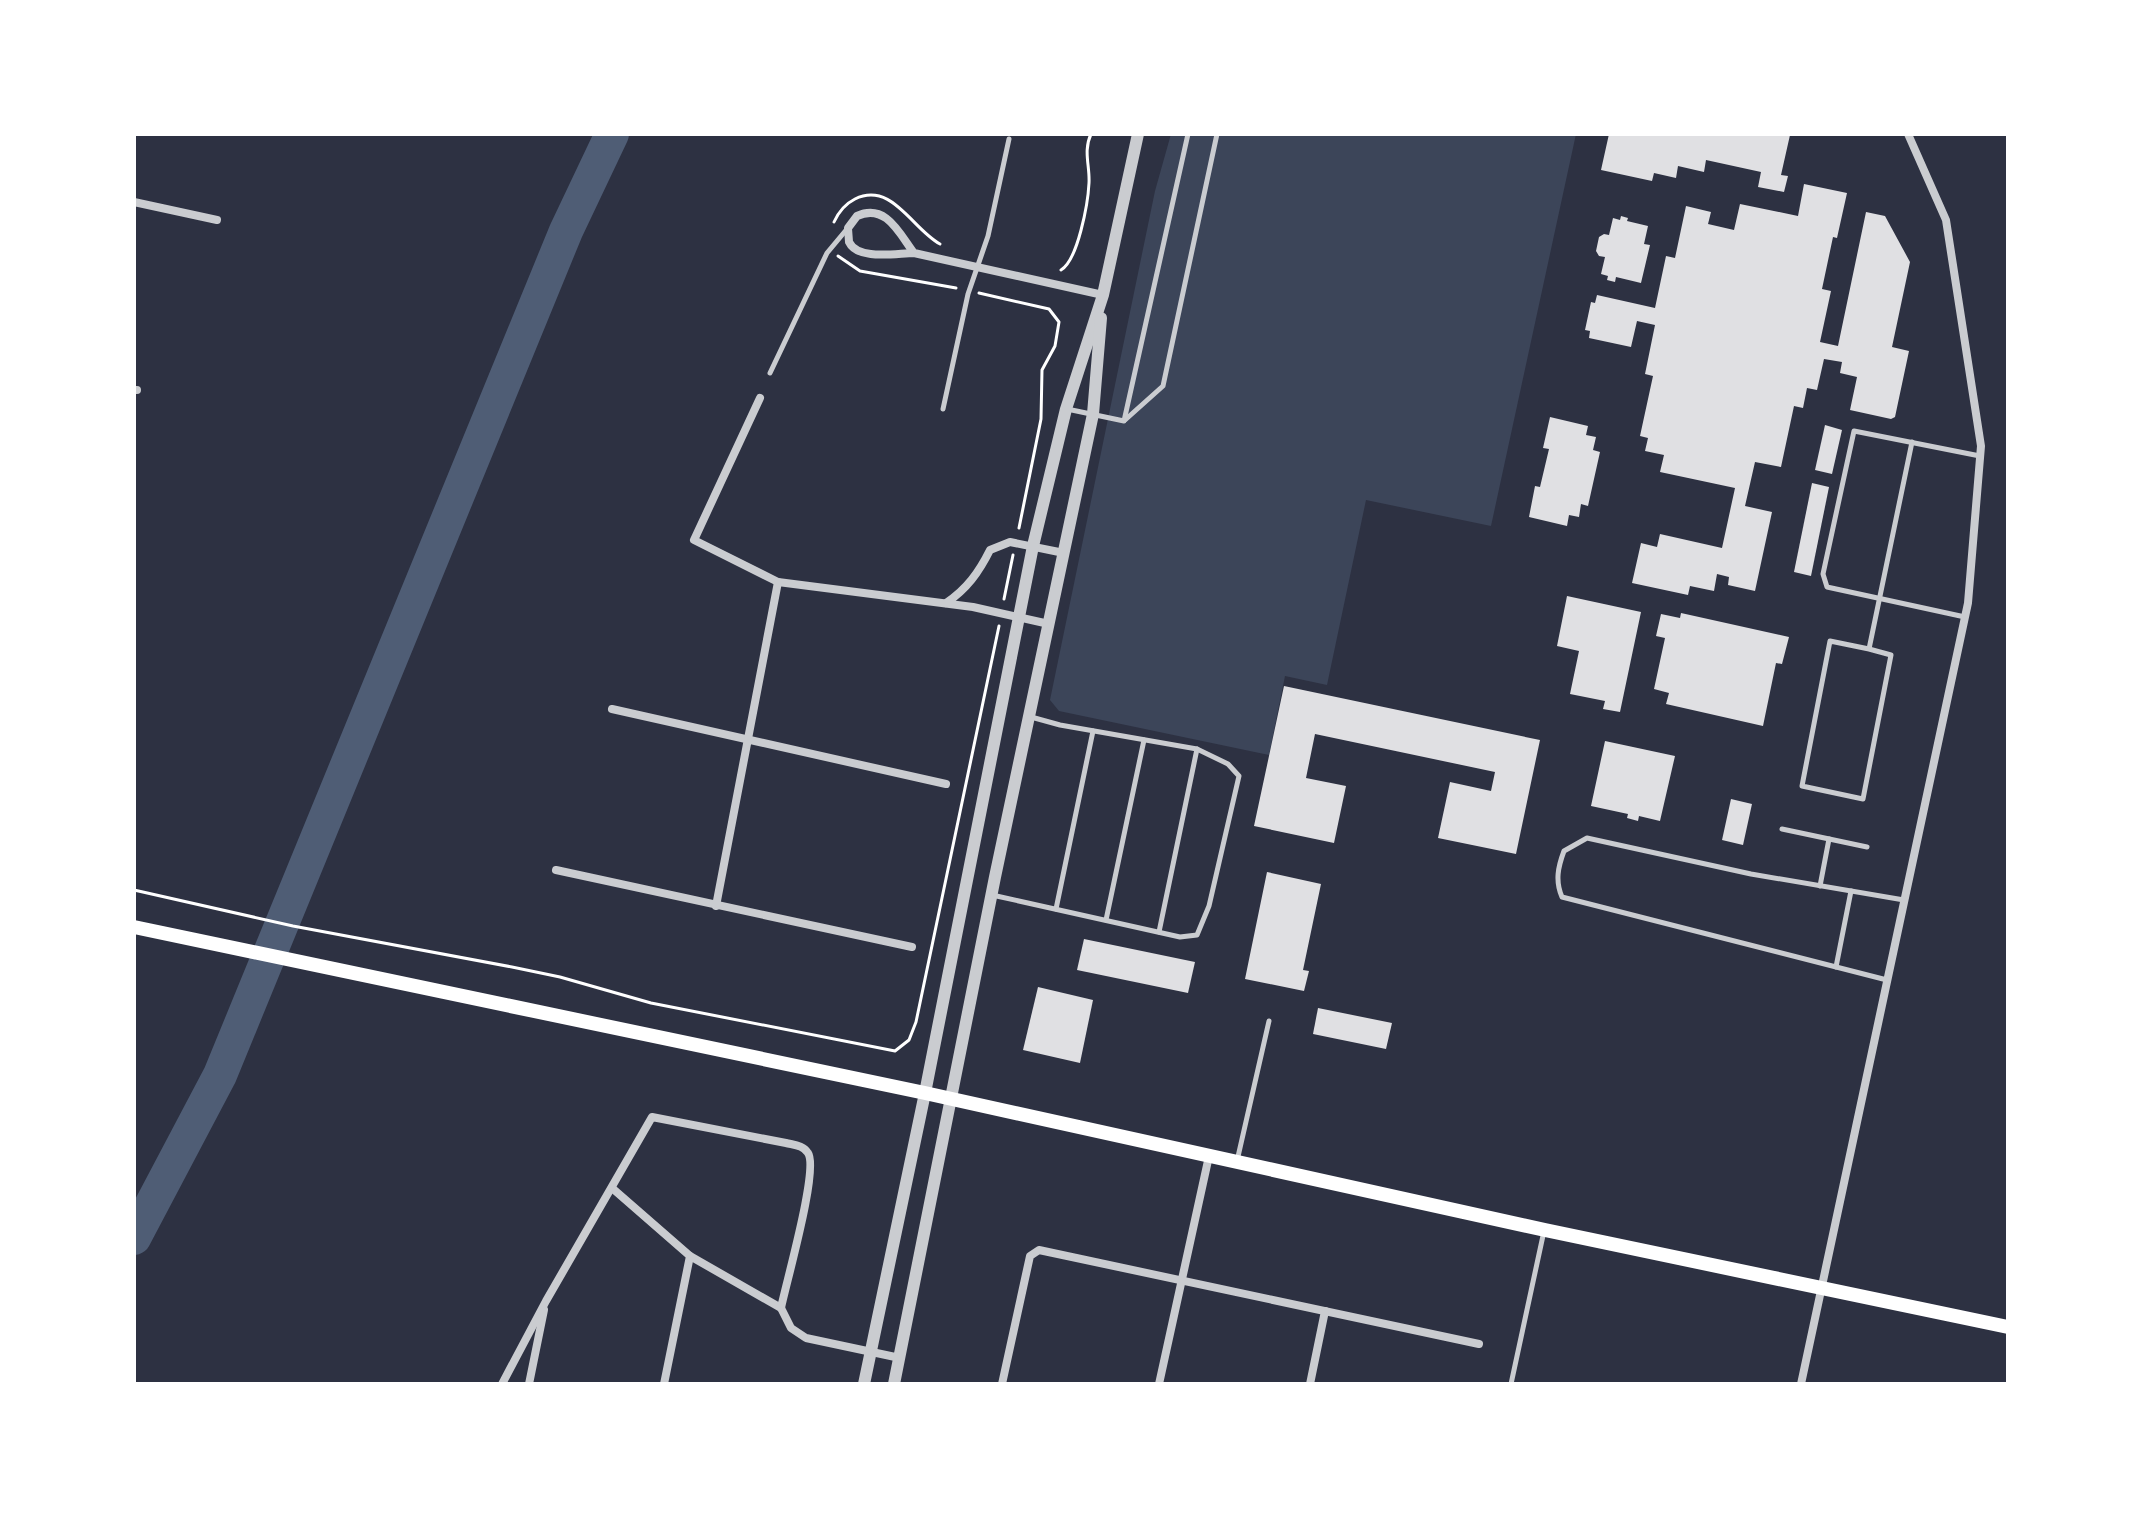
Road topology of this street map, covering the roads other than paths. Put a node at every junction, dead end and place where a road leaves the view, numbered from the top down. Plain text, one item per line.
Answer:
1 (1138, 134) edge
2 (1188, 134) edge
3 (1217, 134) edge
4 (1908, 134) edge
5 (1009, 139) dead end
6 (134, 202) edge
7 (217, 220) dead end
8 (848, 228) junction
9 (914, 253) junction
10 (978, 268) junction
11 (1103, 295) junction
12 (770, 373) dead end
13 (760, 398) dead end
14 (943, 409) dead end
15 (1066, 409) junction
16 (1093, 414) junction
17 (1124, 421) junction
18 (1912, 442) junction
19 (1981, 456) junction
20 (1033, 546) junction
21 (1064, 553) junction
22 (778, 582) junction
23 (1880, 598) junction
24 (945, 604) junction
25 (1965, 617) junction
26 (1017, 618) junction
27 (1049, 624) junction
28 (1869, 649) junction
29 (612, 709) dead end
30 (1028, 717) junction
31 (1093, 731) junction
32 (747, 740) junction
33 (1144, 740) junction
34 (1197, 749) junction
35 (946, 784) dead end
36 (1782, 829) dead end
37 (1829, 839) junction
38 (1867, 847) dead end
39 (556, 870) dead end
40 (1820, 886) junction
41 (1851, 891) junction
42 (991, 895) junction
43 (1904, 900) junction
44 (716, 906) junction
45 (1056, 909) junction
46 (1106, 920) junction
47 (134, 927) edge
48 (1159, 932) junction
49 (912, 947) dead end
50 (1836, 967) junction
51 (1887, 980) junction
52 (1269, 1021) dead end
53 (925, 1093) junction
54 (951, 1099) junction
55 (1209, 1156) junction
56 (1237, 1162) junction
57 (612, 1188) junction
58 (1545, 1230) junction
59 (690, 1256) junction
60 (1182, 1280) junction
61 (1820, 1287) junction
62 (546, 1301) junction
63 (781, 1308) junction
64 (1325, 1311) junction
65 (2008, 1327) edge
66 (1479, 1344) dead end
67 (871, 1353) junction
68 (900, 1358) junction
69 (502, 1384) edge
70 (529, 1384) edge
71 (664, 1384) edge
72 (864, 1384) edge
73 (894, 1384) edge
74 (1002, 1384) edge
75 (1159, 1384) edge
76 (1310, 1384) edge
77 (1511, 1384) edge
78 (1801, 1384) edge

1 - 11 street
2 - 17 lane
3 - 17 lane
4 - 19 street
5 - 10 lane
6 - 7 street
8 - 9 street
8 - 9 street
8 - 12 lane
9 - 10 street
10 - 11 street
10 - 14 lane
11 - 15 street
11 - 16 street
13 - 22 street
15 - 16 lane
15 - 20 street
16 - 17 lane
16 - 21 street
18 - 19 lane
18 - 23 lane
18 - 23 lane
19 - 25 street
20 - 21 street
20 - 24 street
20 - 26 street
21 - 27 street
22 - 24 street
22 - 32 street
23 - 25 lane
23 - 28 lane
24 - 26 street
25 - 43 street
26 - 27 street
26 - 53 street
27 - 30 street
28 - 28 lane
29 - 32 street
30 - 31 lane
30 - 42 street
31 - 33 lane
31 - 45 lane
32 - 35 street
32 - 44 street
33 - 34 lane
33 - 46 lane
34 - 48 lane
34 - 48 lane
36 - 37 lane
37 - 38 lane
37 - 40 lane
39 - 44 street
40 - 41 lane
40 - 50 lane
41 - 43 lane
41 - 50 lane
42 - 45 lane
42 - 54 street
43 - 51 street
44 - 49 street
45 - 46 lane
46 - 48 lane
47 - 53 main road
50 - 51 lane
51 - 61 street
52 - 56 lane
53 - 54 main road
53 - 67 street
54 - 55 main road
54 - 68 street
55 - 56 main road
55 - 60 street
56 - 58 main road
57 - 59 street
57 - 62 street
57 - 63 street
58 - 61 main road
58 - 77 lane
59 - 63 street
59 - 71 street
60 - 64 street
60 - 74 street
60 - 75 street
61 - 65 main road
61 - 78 street
62 - 69 street
62 - 70 street
63 - 67 street
64 - 66 street
64 - 76 street
67 - 68 street
67 - 72 street
68 - 73 street

